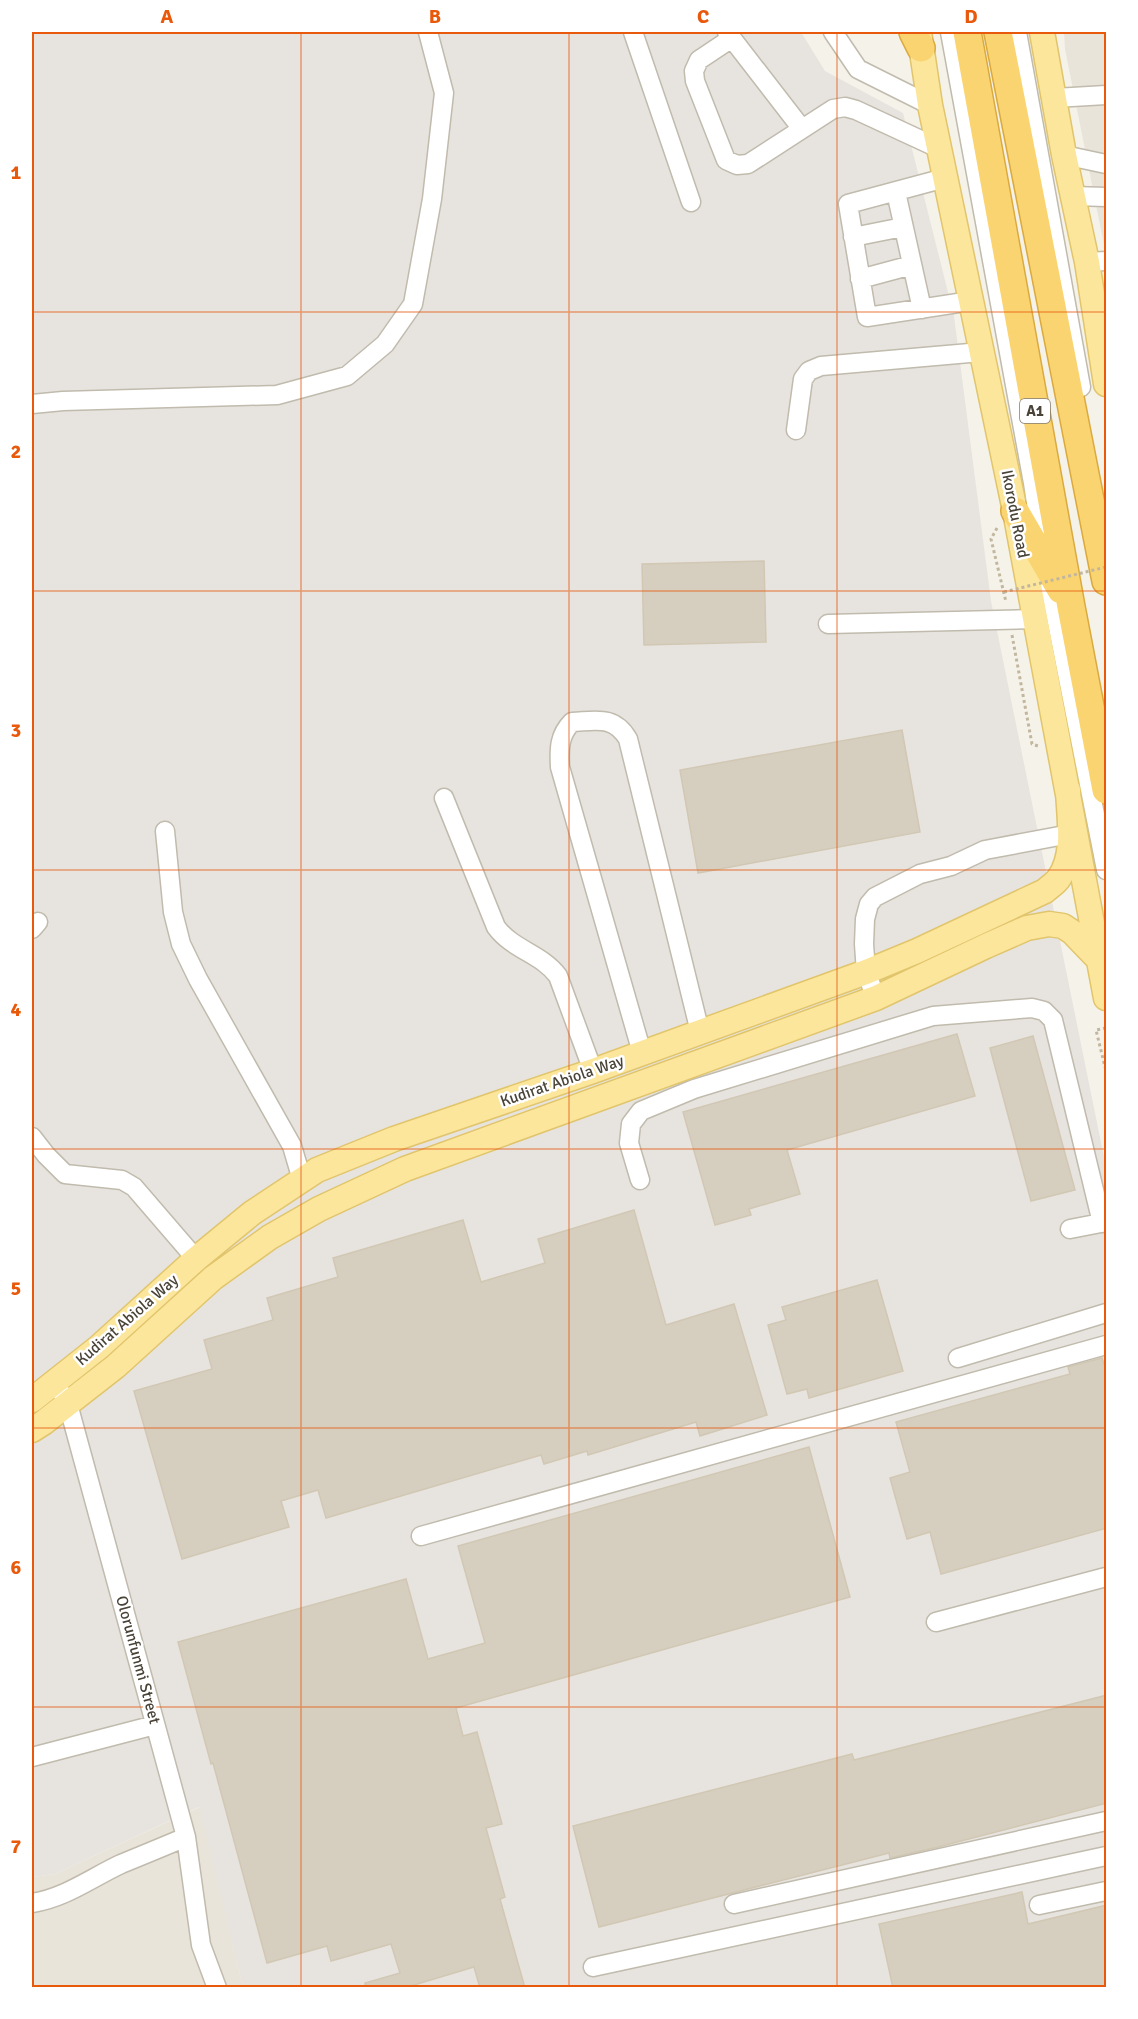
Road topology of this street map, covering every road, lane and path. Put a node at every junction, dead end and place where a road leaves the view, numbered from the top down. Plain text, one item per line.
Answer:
1 (428, 32) edge
2 (633, 32) edge
3 (833, 32) edge
4 (950, 32) edge
5 (967, 32) edge
6 (998, 32) edge
7 (1017, 32) edge
8 (1042, 32) edge
9 (730, 35) edge
10 (918, 37) edge
11 (1107, 95) edge
12 (1055, 98) junction
13 (930, 105) junction
14 (802, 129) junction
15 (939, 148) junction
16 (1064, 156) junction
17 (1107, 164) edge
18 (945, 178) junction
19 (896, 192) junction
20 (1073, 196) junction
21 (1107, 197) edge
22 (691, 202) dead end
23 (903, 227) junction
24 (853, 237) junction
25 (1097, 261) edge
26 (912, 266) junction
27 (860, 279) junction
28 (971, 301) junction
29 (922, 309) junction
30 (981, 352) junction
31 (1104, 352) edge
32 (1107, 384) edge
33 (32, 404) edge
34 (796, 430) dead end
35 (1015, 511) junction
36 (1107, 519) edge
37 (991, 539) dead end
38 (1045, 562) junction
39 (1107, 567) edge
40 (1107, 581) edge
41 (1004, 592) junction
42 (1006, 604) dead end
43 (1071, 607) junction
44 (1035, 619) junction
45 (828, 624) dead end
46 (1011, 627) dead end
47 (1032, 744) dead end
48 (1068, 790) junction
49 (1107, 790) edge
50 (444, 798) dead end
51 (165, 831) dead end
52 (1070, 834) junction
53 (1107, 870) edge
54 (1099, 960) junction
55 (866, 972) junction
56 (876, 998) junction
57 (1107, 998) edge
58 (1107, 1028) edge
59 (700, 1032) junction
60 (642, 1053) junction
61 (1107, 1068) edge
62 (593, 1071) junction
63 (32, 1137) edge
64 (302, 1180) junction
65 (640, 1180) dead end
66 (1104, 1223) edge
67 (1070, 1229) dead end
68 (196, 1258) junction
69 (1107, 1313) edge
70 (1107, 1345) edge
71 (958, 1359) dead end
72 (56, 1380) junction
73 (32, 1400) edge
74 (68, 1404) junction
75 (32, 1430) edge
76 (421, 1536) dead end
77 (1107, 1577) edge
78 (936, 1622) dead end
79 (155, 1725) junction
80 (32, 1757) edge
81 (1107, 1821) edge
82 (186, 1837) junction
83 (1107, 1856) edge
84 (1107, 1890) edge
85 (32, 1903) edge
86 (734, 1904) dead end
87 (1039, 1905) dead end
88 (593, 1966) dead end
89 (217, 1988) edge

1 - 33 street
2 - 22 street
3 - 13 street
4 - 38 street
5 - 43 highway, A1
6 - 40 highway, A1
7 - 36 street
8 - 12 main road
9 - 14 street
9 - 14 street
10 - 13 main road, Ikorodu Road
11 - 12 street
12 - 16 main road
13 - 15 main road, Ikorodu Road
14 - 15 street
15 - 18 main road, Ikorodu Road
16 - 17 street
16 - 20 main road
18 - 19 street
18 - 28 main road, Ikorodu Road
19 - 23 street
19 - 24 street
20 - 21 street
20 - 25 main road
23 - 24 street
23 - 26 street
24 - 27 street
25 - 31 main road
26 - 27 street
26 - 29 street
27 - 29 street
28 - 29 street
28 - 30 main road, Ikorodu Road
30 - 34 street
30 - 35 main road, Ikorodu Road
31 - 32 main road
35 - 38 highway
35 - 44 main road, Ikorodu Road
37 - 41 path
38 - 43 highway
38 - 53 street
39 - 41 path, bridge
41 - 42 path
43 - 49 highway, A1
44 - 45 street
44 - 48 main road, Ikorodu Road
46 - 47 path
48 - 52 main road, Kudirat Abiola Way
48 - 54 main road, Ikorodu Road
50 - 62 street
51 - 64 street
52 - 55 main road, Kudirat Abiola Way
52 - 55 street
54 - 56 main road, Kudirat Abiola Way
54 - 57 main road, Ikorodu Road
55 - 56 street
55 - 59 main road, Kudirat Abiola Way
56 - 74 main road, Kudirat Abiola Way
58 - 61 path
59 - 60 main road, Kudirat Abiola Way
59 - 60 street
60 - 62 main road, Kudirat Abiola Way
62 - 64 main road, Kudirat Abiola Way
63 - 68 street
64 - 68 main road, Kudirat Abiola Way
65 - 66 street
66 - 67 street
68 - 72 main road, Kudirat Abiola Way
69 - 71 street
70 - 76 street
72 - 73 main road, Kudirat Abiola Way
72 - 74 street, Olorunfunmi Street
74 - 75 main road, Kudirat Abiola Way
74 - 79 street, Olorunfunmi Street
77 - 78 street
79 - 80 street
79 - 82 street, Olorunfunmi Street
81 - 86 street
82 - 85 street
82 - 89 street, Olorunfunmi Street
83 - 88 street
84 - 87 street

